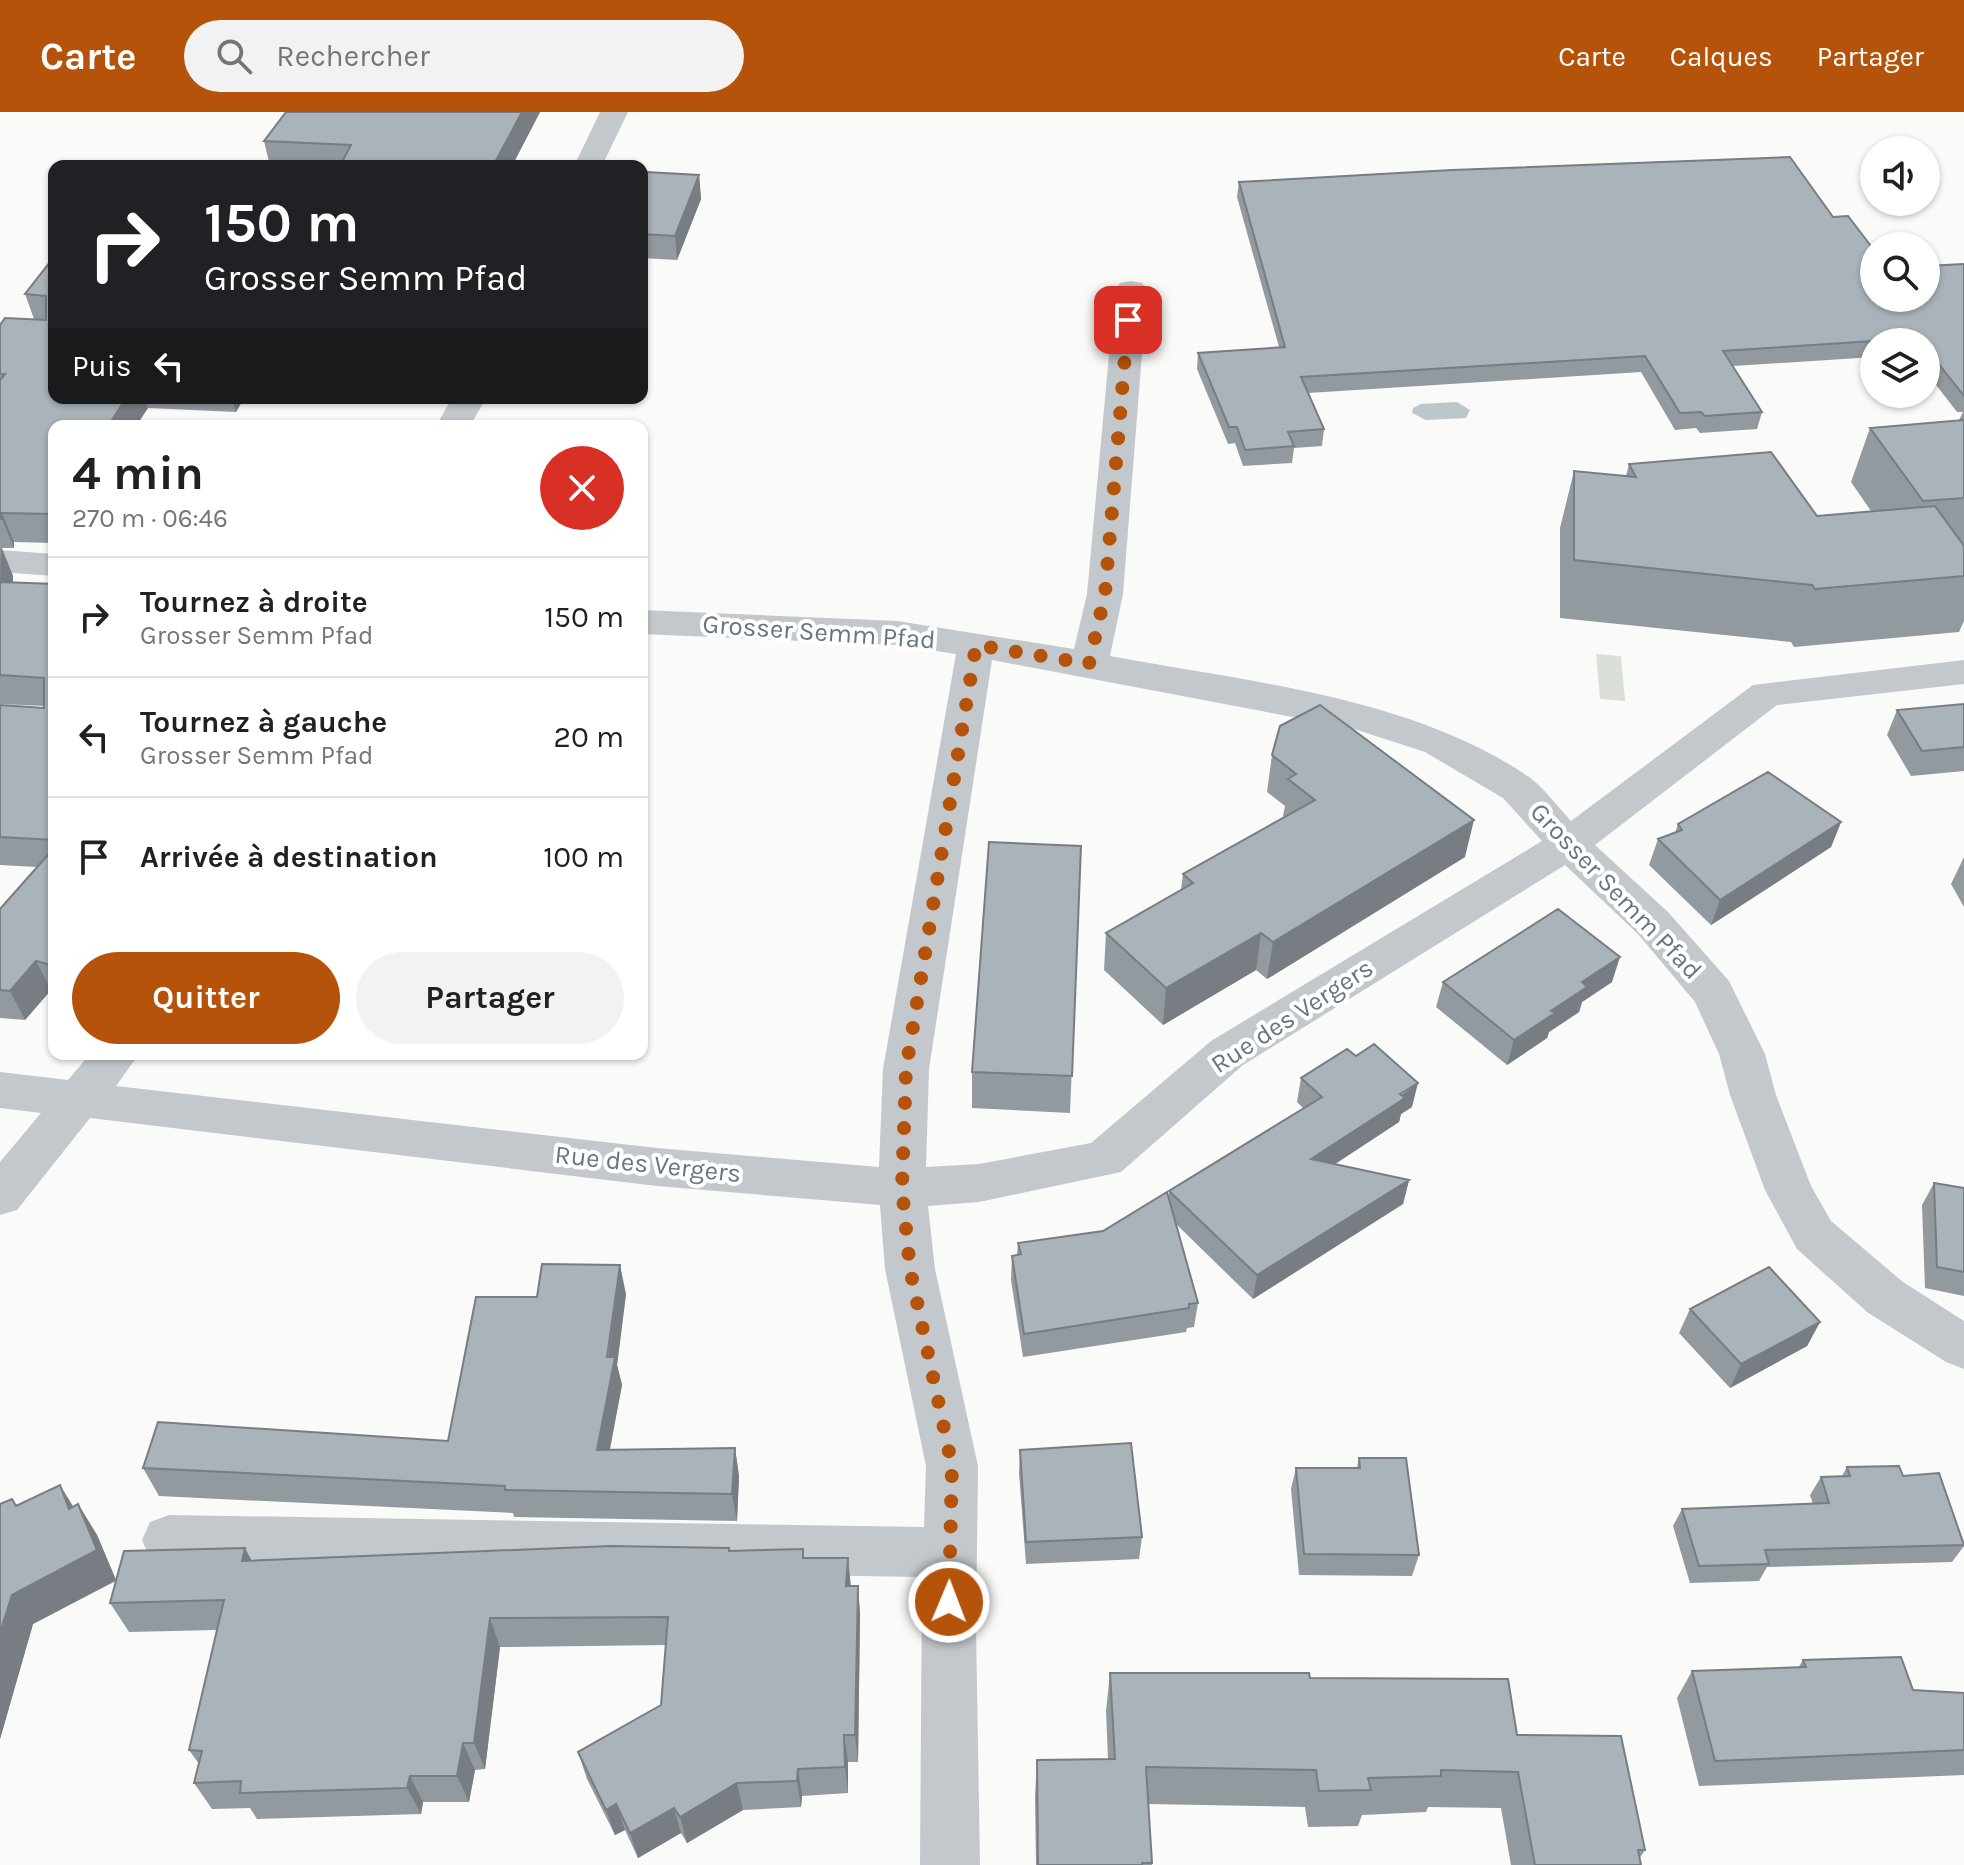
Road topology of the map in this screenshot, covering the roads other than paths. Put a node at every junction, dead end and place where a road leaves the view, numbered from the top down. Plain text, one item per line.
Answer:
1 (614, 112) edge
2 (591, 160) edge
3 (1131, 290) dead end
4 (0, 561) edge
5 (48, 565) edge
6 (648, 622) edge
7 (976, 645) junction
8 (1089, 664) junction
9 (1964, 672) edge
10 (1568, 844) junction
11 (111, 1060) edge
12 (0, 1090) edge
13 (77, 1100) junction
14 (902, 1188) junction
15 (0, 1196) edge
16 (1964, 1347) edge
17 (169, 1540) dead end
18 (950, 1552) junction
19 (950, 1865) edge

1 - 2 street
3 - 8 street
4 - 5 street
6 - 7 street, Grosser Semm Pfad
7 - 8 street, Grosser Semm Pfad
7 - 14 street
8 - 10 street, Grosser Semm Pfad
9 - 10 street, Rue des Vergers
10 - 14 street, Rue des Vergers
10 - 16 street, Grosser Semm Pfad
11 - 13 street
12 - 13 street, Rue des Vergers
13 - 14 street, Rue des Vergers
13 - 15 street
14 - 18 street
17 - 18 street
18 - 19 street

